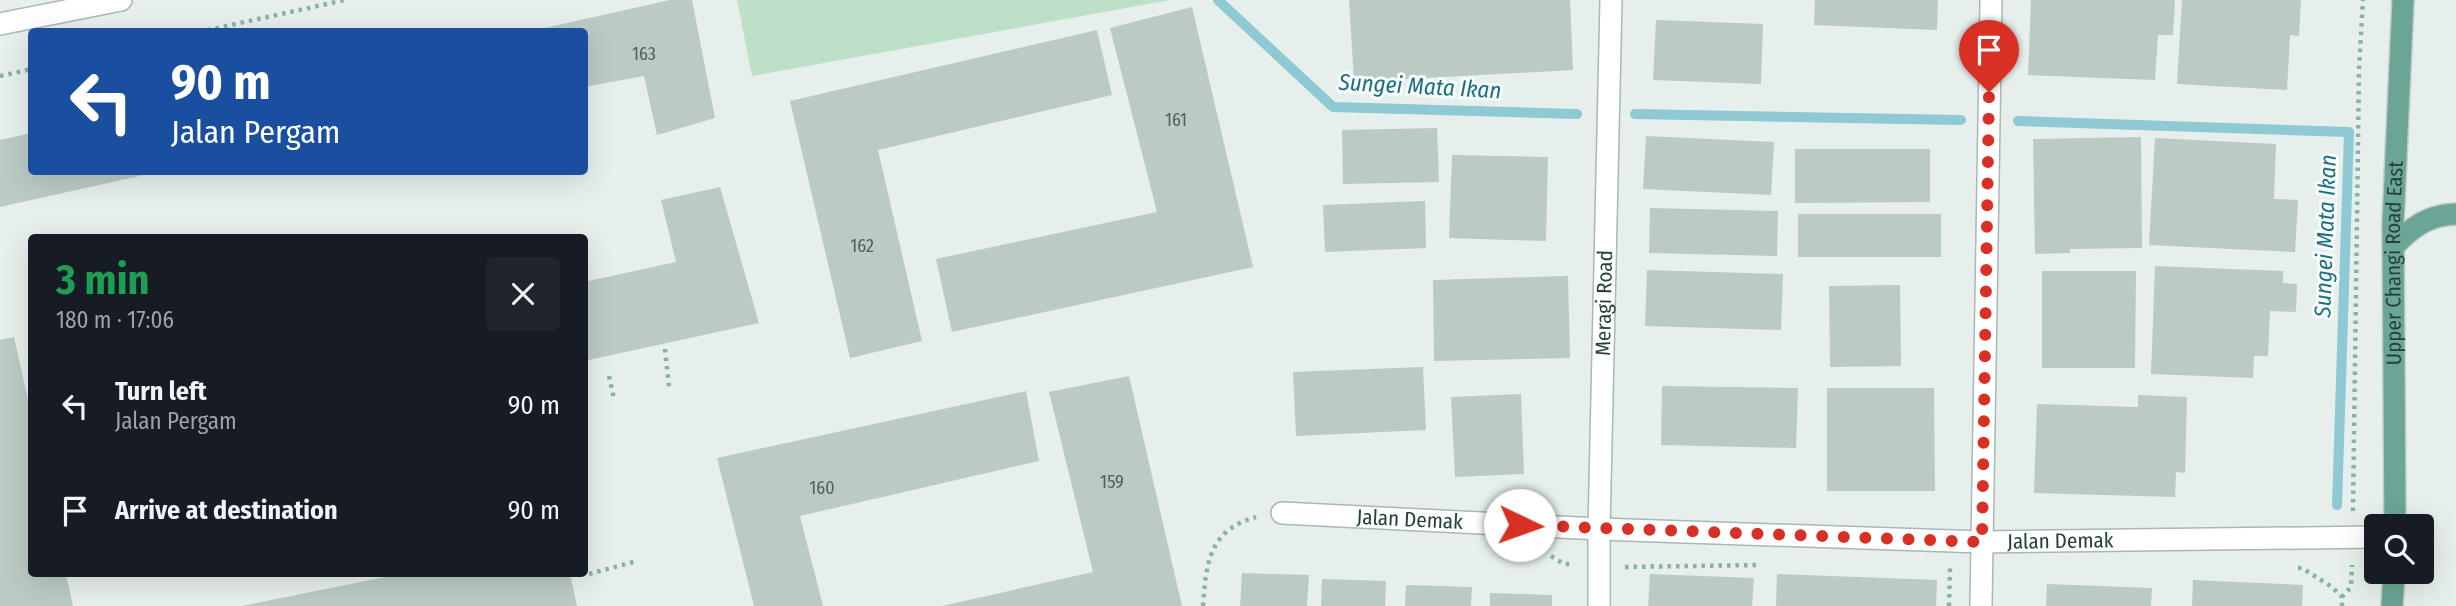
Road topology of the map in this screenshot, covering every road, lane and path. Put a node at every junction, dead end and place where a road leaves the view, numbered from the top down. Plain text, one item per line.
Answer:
1 (121, 0) edge
2 (345, 0) edge
3 (1611, 0) edge
4 (1991, 0) edge
5 (2363, 0) edge
6 (2403, 0) edge
7 (0, 24) edge
8 (217, 28) edge
9 (28, 70) edge
10 (0, 76) edge
11 (2456, 214) edge
12 (2393, 247) junction
13 (665, 349) dead end
14 (609, 376) dead end
15 (669, 387) dead end
16 (614, 399) dead end
17 (1282, 513) joint
18 (2395, 514) edge
19 (1599, 529) junction
20 (2353, 537) junction
21 (2364, 537) edge
22 (1982, 542) junction
23 (637, 561) dead end
24 (1950, 563) dead end
25 (589, 574) dead end
26 (2393, 584) edge
27 (1203, 606) edge
28 (1599, 606) edge
29 (1949, 606) edge
30 (1981, 606) edge
31 (2342, 606) edge
32 (2392, 606) edge

1 - 7 street
2 - 8 path
3 - 19 street, Meragi Road
4 - 22 street
5 - 20 path
6 - 12 main road, Upper Changi Road East
9 - 10 path
11 - 12 main road
12 - 18 main road, Upper Changi Road East
13 - 15 path
14 - 16 path
17 - 19 street, Jalan Demak
17 - 27 path
19 - 22 street, Jalan Demak
19 - 28 street, Meragi Road
20 - 21 street, Jalan Demak
20 - 22 street, Jalan Demak
20 - 31 path
22 - 30 street
23 - 25 path
24 - 29 path
26 - 32 main road

